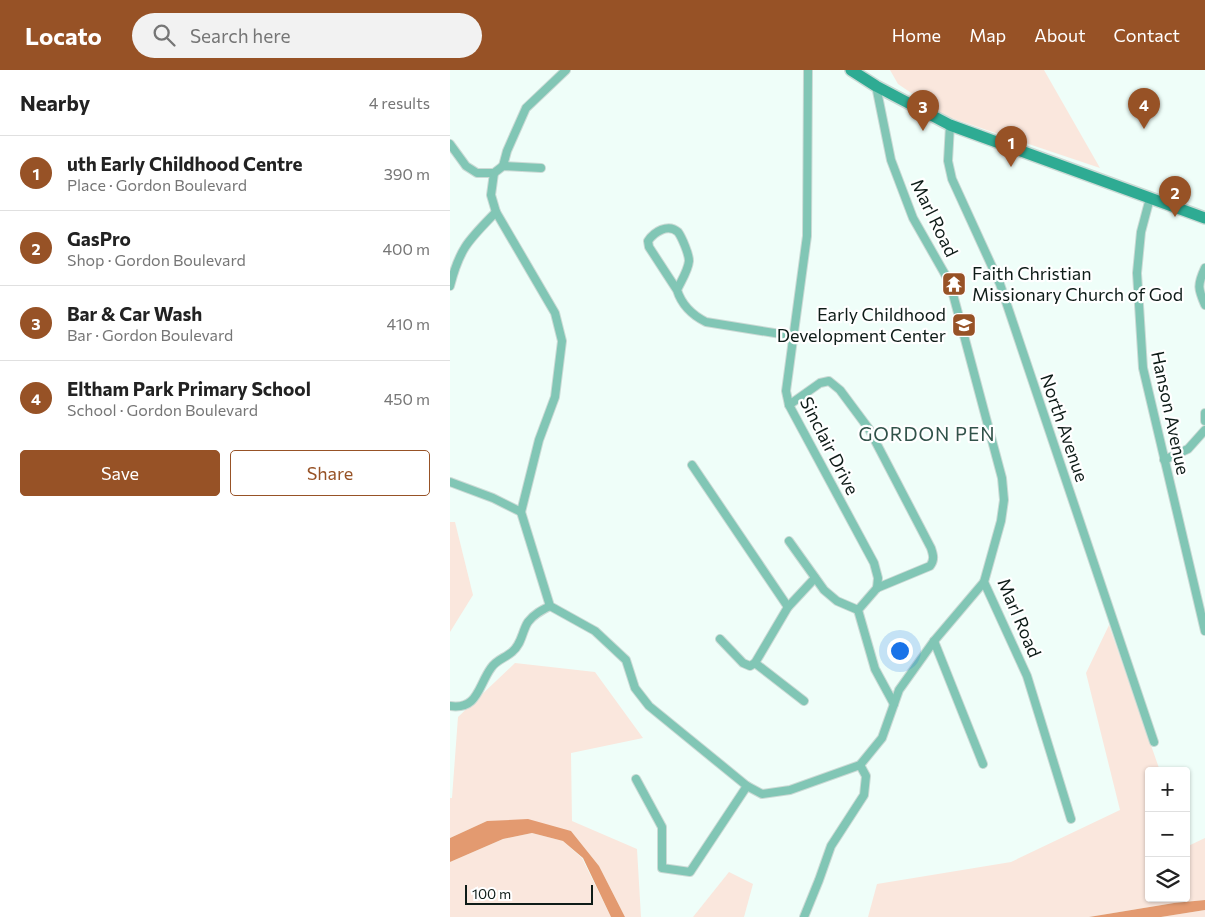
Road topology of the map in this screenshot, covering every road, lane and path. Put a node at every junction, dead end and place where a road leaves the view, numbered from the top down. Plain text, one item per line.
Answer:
1 (566, 70) edge
2 (808, 70) edge
3 (851, 70) edge
4 (876, 86) junction
5 (950, 125) junction
6 (450, 144) edge
7 (502, 166) junction
8 (541, 168) dead end
9 (494, 173) junction
10 (1150, 198) junction
11 (496, 212) junction
12 (1205, 218) edge
13 (1205, 268) edge
14 (450, 286) edge
15 (677, 290) junction
16 (1205, 306) edge
17 (793, 336) junction
18 (789, 405) junction
19 (1205, 413) edge
20 (1205, 421) edge
21 (1205, 430) edge
22 (1164, 460) junction
23 (692, 465) dead end
24 (450, 482) edge
25 (521, 512) junction
26 (789, 541) dead end
27 (815, 578) junction
28 (984, 582) junction
29 (877, 588) junction
30 (550, 606) junction
31 (788, 606) junction
32 (858, 610) junction
33 (1205, 631) edge
34 (720, 639) dead end
35 (934, 641) junction
36 (755, 663) junction
37 (804, 701) dead end
38 (894, 704) junction
39 (450, 706) edge
40 (1154, 742) dead end
41 (983, 764) dead end
42 (860, 765) junction
43 (636, 779) dead end
44 (747, 786) junction
45 (1070, 819) dead end
46 (804, 917) edge

1 - 7 street
2 - 17 street, Sinclair Drive
3 - 4 street
4 - 5 street
4 - 28 street, Marl Road
5 - 10 street
5 - 40 street, North Avenue
6 - 9 street
7 - 8 street
7 - 9 street
9 - 11 street
10 - 12 street
10 - 22 street, Hanson Avenue
11 - 14 street
11 - 25 street
13 - 16 street
15 - 15 street
15 - 17 street
17 - 18 street, Sinclair Drive
18 - 29 street, Sinclair Drive
18 - 29 street
19 - 20 street
21 - 22 street
22 - 33 street, Hanson Avenue
23 - 31 street
24 - 25 street
25 - 30 street
26 - 27 street
27 - 31 street
27 - 32 street
28 - 35 street
28 - 45 street, Marl Road
29 - 32 street
30 - 39 street
30 - 44 street
31 - 36 street
32 - 38 street
34 - 36 street
35 - 38 street
35 - 41 street
36 - 37 street
38 - 42 street
42 - 44 street
42 - 46 street
43 - 44 street

